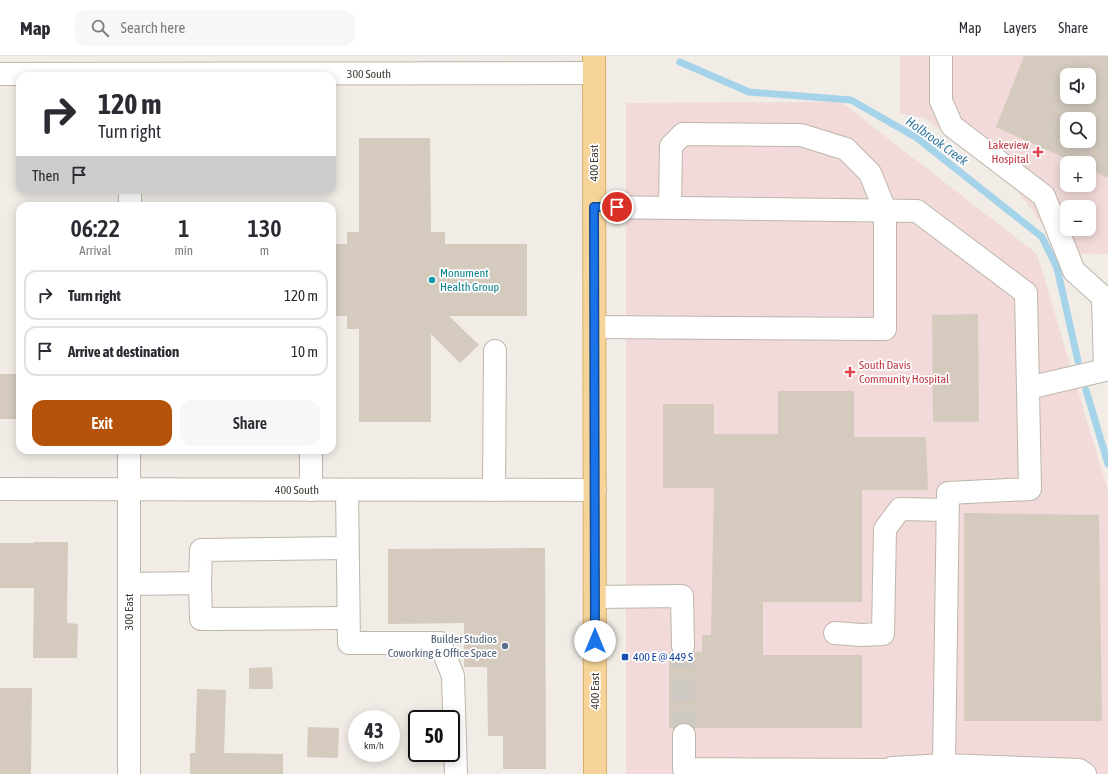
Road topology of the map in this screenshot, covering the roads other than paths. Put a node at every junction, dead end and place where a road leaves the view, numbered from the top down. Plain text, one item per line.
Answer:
1 (941, 56) edge
2 (594, 65) edge
3 (130, 69) edge
4 (52, 72) edge
5 (16, 73) edge
6 (0, 74) edge
7 (594, 207) junction
8 (670, 207) junction
9 (885, 210) junction
10 (1105, 297) edge
11 (595, 327) junction
12 (495, 351) dead end
13 (1028, 388) junction
14 (129, 454) edge
15 (311, 454) edge
16 (0, 489) edge
17 (129, 490) junction
18 (311, 490) junction
19 (346, 490) junction
20 (494, 490) junction
21 (595, 490) junction
22 (947, 510) junction
23 (347, 548) junction
24 (200, 583) junction
25 (129, 584) junction
26 (595, 597) junction
27 (348, 618) junction
28 (835, 633) dead end
29 (683, 646) tunnel mouth
30 (684, 735) tunnel mouth
31 (944, 765) junction
32 (886, 772) edge
33 (129, 774) edge
34 (456, 774) edge
35 (595, 774) edge
36 (1085, 774) edge

1 - 10 street
2 - 3 street, 300 South
2 - 7 main road, 400 East
3 - 4 street, 300 South
5 - 6 street, 300 South
7 - 8 street
7 - 11 main road, 400 East
8 - 9 street
8 - 9 street
9 - 11 street
9 - 13 street
10 - 13 street
11 - 21 main road, 400 East
12 - 20 street
13 - 22 street
14 - 17 street, 300 East
15 - 18 street
16 - 17 street, 400 South
17 - 18 street, 400 South
17 - 25 street, 300 East
18 - 19 street, 400 South
19 - 20 street, 400 South
19 - 23 street
20 - 21 street, 400 South
21 - 26 main road, 400 East
22 - 28 street
22 - 31 street
23 - 24 street
23 - 27 street
24 - 25 street
24 - 27 street
25 - 33 street, 300 East
26 - 29 street
26 - 35 main road, 400 East
27 - 34 street
30 - 32 street
31 - 32 street
31 - 36 street

